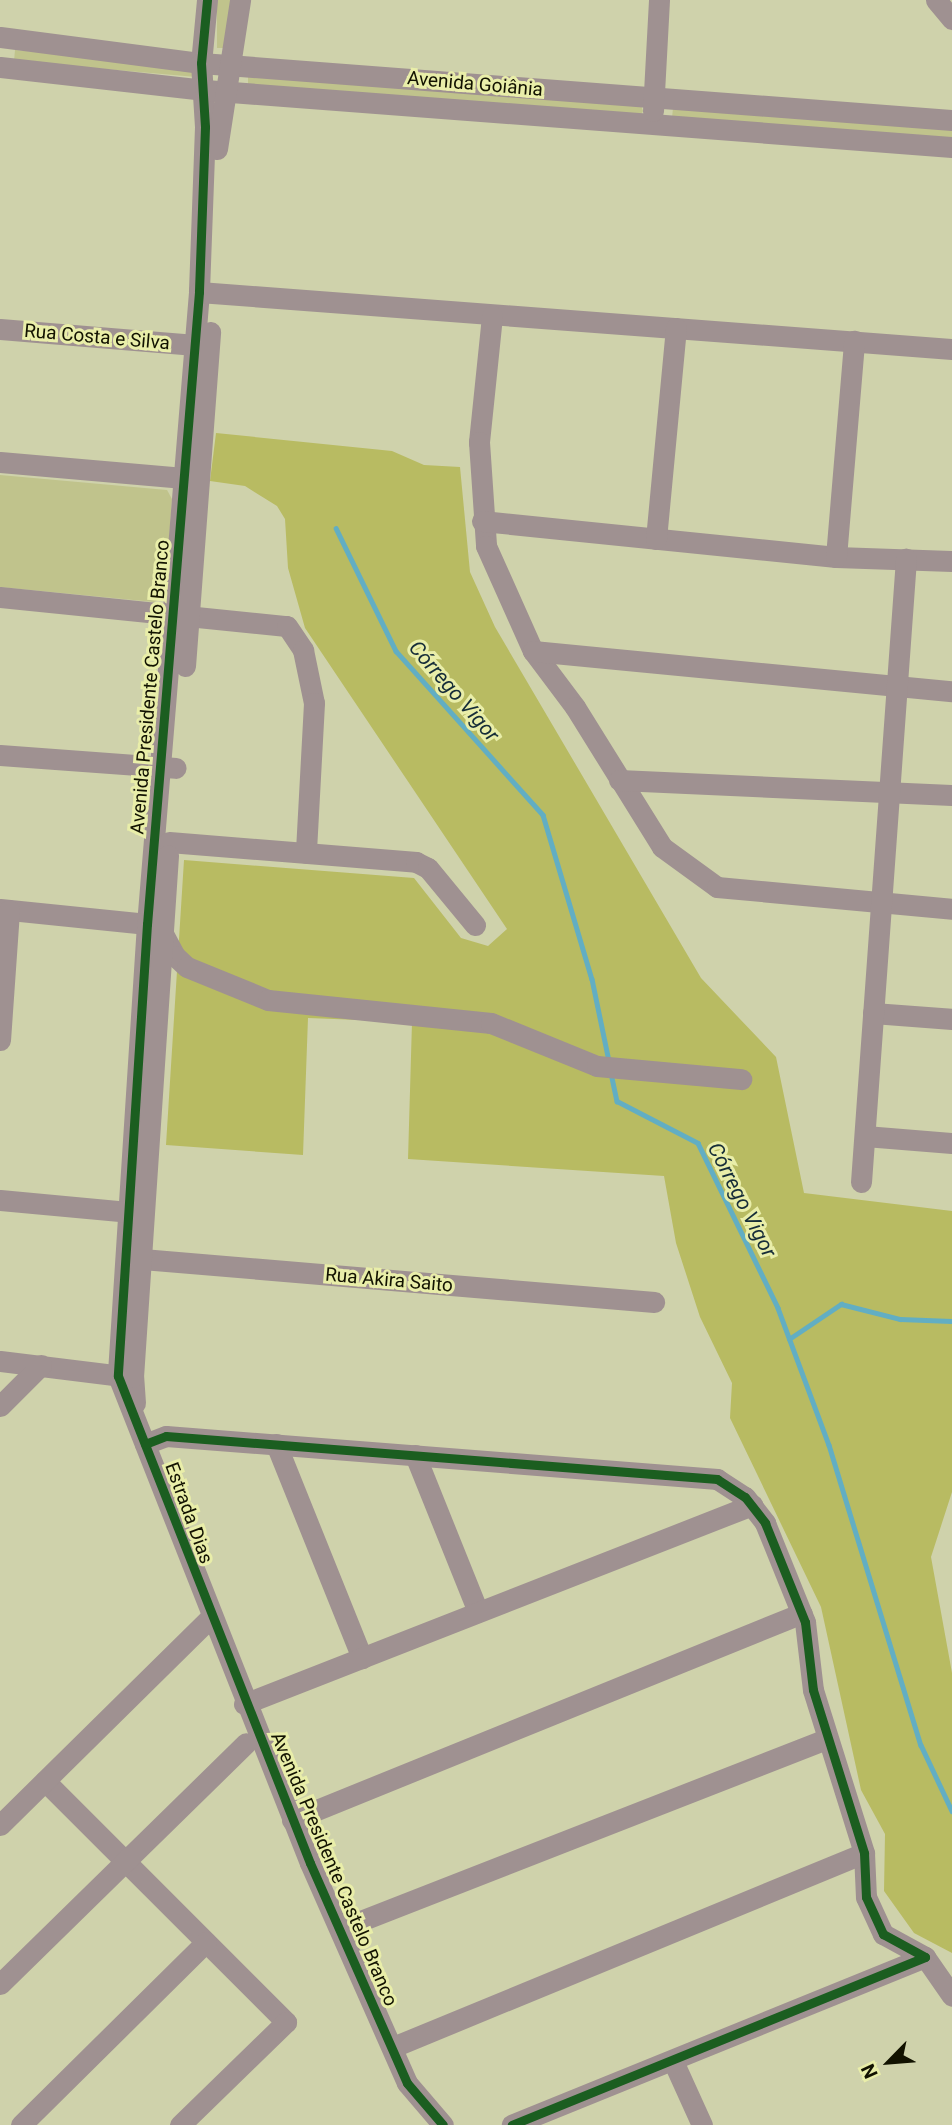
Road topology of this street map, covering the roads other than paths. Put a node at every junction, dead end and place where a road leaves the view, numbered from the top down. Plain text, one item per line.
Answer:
1 (207, 0) edge
2 (240, 0) edge
3 (659, 0) edge
4 (936, 0) edge
5 (952, 19) edge
6 (0, 37) edge
7 (201, 63) junction
8 (233, 65) junction
9 (0, 67) edge
10 (214, 90) junction
11 (653, 99) junction
12 (952, 121) edge
13 (652, 124) junction
14 (952, 147) edge
15 (205, 293) junction
16 (492, 316) junction
17 (676, 328) junction
18 (0, 329) edge
19 (854, 341) junction
20 (195, 345) junction
21 (952, 349) edge
22 (0, 462) edge
23 (192, 478) junction
24 (482, 521) junction
25 (656, 539) junction
26 (836, 557) junction
27 (906, 559) junction
28 (952, 561) edge
29 (0, 597) edge
30 (182, 614) junction
31 (533, 651) junction
32 (898, 686) junction
33 (952, 691) edge
34 (0, 755) edge
35 (169, 767) junction
36 (619, 780) junction
37 (892, 791) junction
38 (952, 796) edge
39 (169, 842) junction
40 (306, 853) junction
41 (881, 903) junction
42 (952, 909) edge
43 (4, 910) edge
44 (475, 925) dead end
45 (154, 927) junction
46 (873, 1013) junction
47 (952, 1019) edge
48 (0, 1040) edge
49 (741, 1079) dead end
50 (865, 1136) junction
51 (952, 1143) edge
52 (861, 1182) dead end
53 (0, 1200) edge
54 (136, 1213) junction
55 (133, 1259) junction
56 (654, 1302) dead end
57 (0, 1361) edge
58 (41, 1365) junction
59 (125, 1377) junction
60 (0, 1406) edge
61 (145, 1444) junction
62 (276, 1444) junction
63 (415, 1455) junction
64 (752, 1505) junction
65 (478, 1612) junction
66 (802, 1613) junction
67 (210, 1618) junction
68 (362, 1658) junction
69 (244, 1704) junction
70 (253, 1738) junction
71 (826, 1739) junction
72 (45, 1781) junction
73 (292, 1820) junction
74 (0, 1825) edge
75 (864, 1853) junction
76 (125, 1861) junction
77 (340, 1929) junction
78 (206, 1942) junction
79 (925, 1957) junction
80 (0, 1984) edge
81 (952, 1996) edge
82 (393, 2047) junction
83 (673, 2062) junction
84 (21, 2125) edge
85 (180, 2125) edge
86 (443, 2125) edge
87 (512, 2125) edge
88 (702, 2125) edge

1 - 7 street, Avenida Presidente Castelo Branco
2 - 8 street, Avenida Presidente Castelo Branco
3 - 11 street
4 - 5 street
6 - 7 street, Avenida Goiânia
7 - 8 street, Avenida Goiânia
7 - 10 street, Avenida Presidente Castelo Branco
8 - 10 street, Avenida Presidente Castelo Branco
8 - 11 street, Avenida Goiânia
9 - 10 street, Avenida Goiânia
10 - 13 street, Avenida Goiânia
10 - 15 street, Avenida Presidente Castelo Branco
11 - 12 street, Avenida Goiânia
11 - 13 street
13 - 14 street, Avenida Goiânia
15 - 16 street
15 - 20 street, Avenida Presidente Castelo Branco
15 - 23 street, Avenida Presidente Castelo Branco
16 - 17 street
16 - 24 street
17 - 19 street
17 - 25 street
18 - 20 street, Rua Costa e Silva
19 - 21 street
19 - 26 street
20 - 23 street, Avenida Presidente Castelo Branco
22 - 23 street
23 - 30 street, Avenida Presidente Castelo Branco
24 - 25 street
24 - 31 street
25 - 26 street
26 - 27 street
27 - 28 street
27 - 32 street
29 - 30 street
30 - 35 street, Avenida Presidente Castelo Branco
30 - 40 street
31 - 32 street
31 - 36 street
32 - 33 street
32 - 37 street
34 - 35 street
35 - 39 street, Avenida Presidente Castelo Branco
35 - 45 street, Avenida Presidente Castelo Branco
36 - 37 street
36 - 41 street
37 - 38 street
37 - 41 street
39 - 40 street
39 - 45 street, Avenida Presidente Castelo Branco
40 - 44 street
41 - 42 street
41 - 46 street
43 - 45 street
43 - 48 street
45 - 49 street
45 - 54 street, Avenida Presidente Castelo Branco
46 - 47 street
46 - 50 street
50 - 51 street
50 - 52 street
53 - 54 street
54 - 55 street, Avenida Presidente Castelo Branco
55 - 56 street, Rua Akira Saito
55 - 59 street, Avenida Presidente Castelo Branco
57 - 58 street
58 - 59 street
58 - 60 street
59 - 61 street, Estrada Dias
61 - 62 street
61 - 67 street, Estrada Dias
62 - 63 street
62 - 68 street
63 - 64 street
63 - 65 street
64 - 65 street
64 - 66 street
65 - 68 street
66 - 71 street
66 - 73 street
67 - 69 street, Avenida Presidente Castelo Branco
67 - 72 street
68 - 69 street
69 - 70 street, Avenida Presidente Castelo Branco
70 - 73 street, Avenida Presidente Castelo Branco
70 - 76 street
71 - 75 street
71 - 77 street
72 - 74 street
72 - 76 street
73 - 77 street, Avenida Presidente Castelo Branco
75 - 79 street
75 - 82 street
76 - 78 street
76 - 80 street
77 - 82 street, Avenida Presidente Castelo Branco
78 - 84 street
78 - 85 street
79 - 81 street
79 - 83 street
82 - 86 street, Avenida Presidente Castelo Branco
83 - 87 street
83 - 88 street

